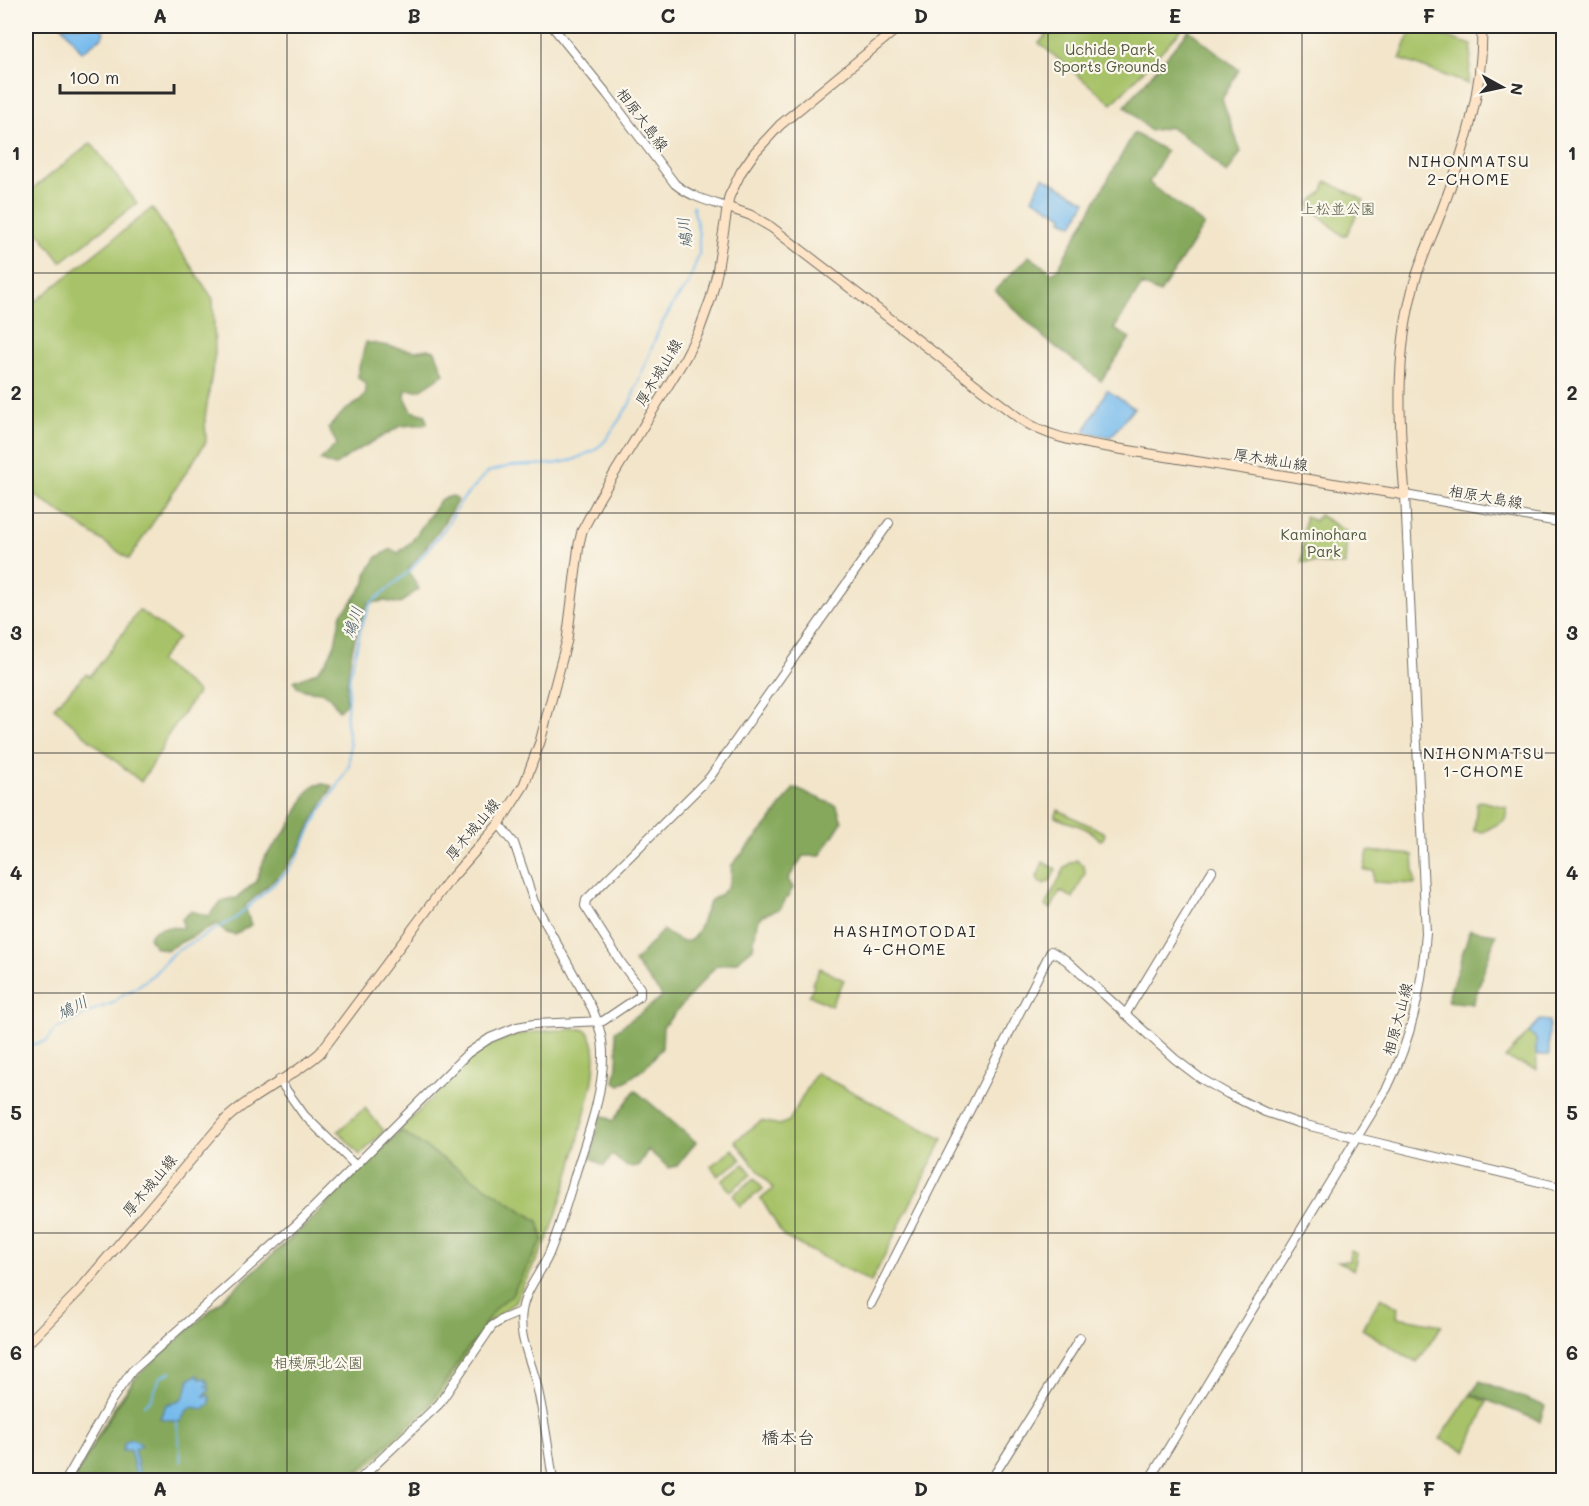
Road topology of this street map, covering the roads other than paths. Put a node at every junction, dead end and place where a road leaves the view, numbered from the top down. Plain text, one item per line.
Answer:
1 (552, 26) edge
2 (900, 26) edge
3 (1482, 26) edge
4 (727, 207) junction
5 (1405, 495) junction
6 (889, 523) dead end
7 (1563, 523) edge
8 (499, 824) junction
9 (1212, 871) dead end
10 (1125, 1015) junction
11 (598, 1022) junction
12 (279, 1080) junction
13 (1358, 1138) junction
14 (355, 1166) junction
15 (1563, 1188) edge
16 (871, 1304) dead end
17 (522, 1311) junction
18 (1080, 1338) dead end
19 (26, 1345) edge
20 (66, 1480) edge
21 (359, 1480) edge
22 (553, 1480) edge
23 (991, 1480) edge
24 (1149, 1480) edge

1 - 4 street, 相原大島線
2 - 4 main road, 厚木城山線
3 - 5 main road
4 - 5 main road, 厚木城山線
4 - 8 main road, 厚木城山線
5 - 7 street, 相原大島線
5 - 13 street, 相原大山線
6 - 11 street
8 - 11 street
8 - 12 main road, 厚木城山線
9 - 10 street
10 - 13 street
10 - 16 street
11 - 14 street
11 - 17 street
12 - 14 street
12 - 19 main road, 厚木城山線
13 - 15 street
13 - 24 street, 相原大山線
14 - 20 street
17 - 21 street
17 - 22 street
18 - 23 street

